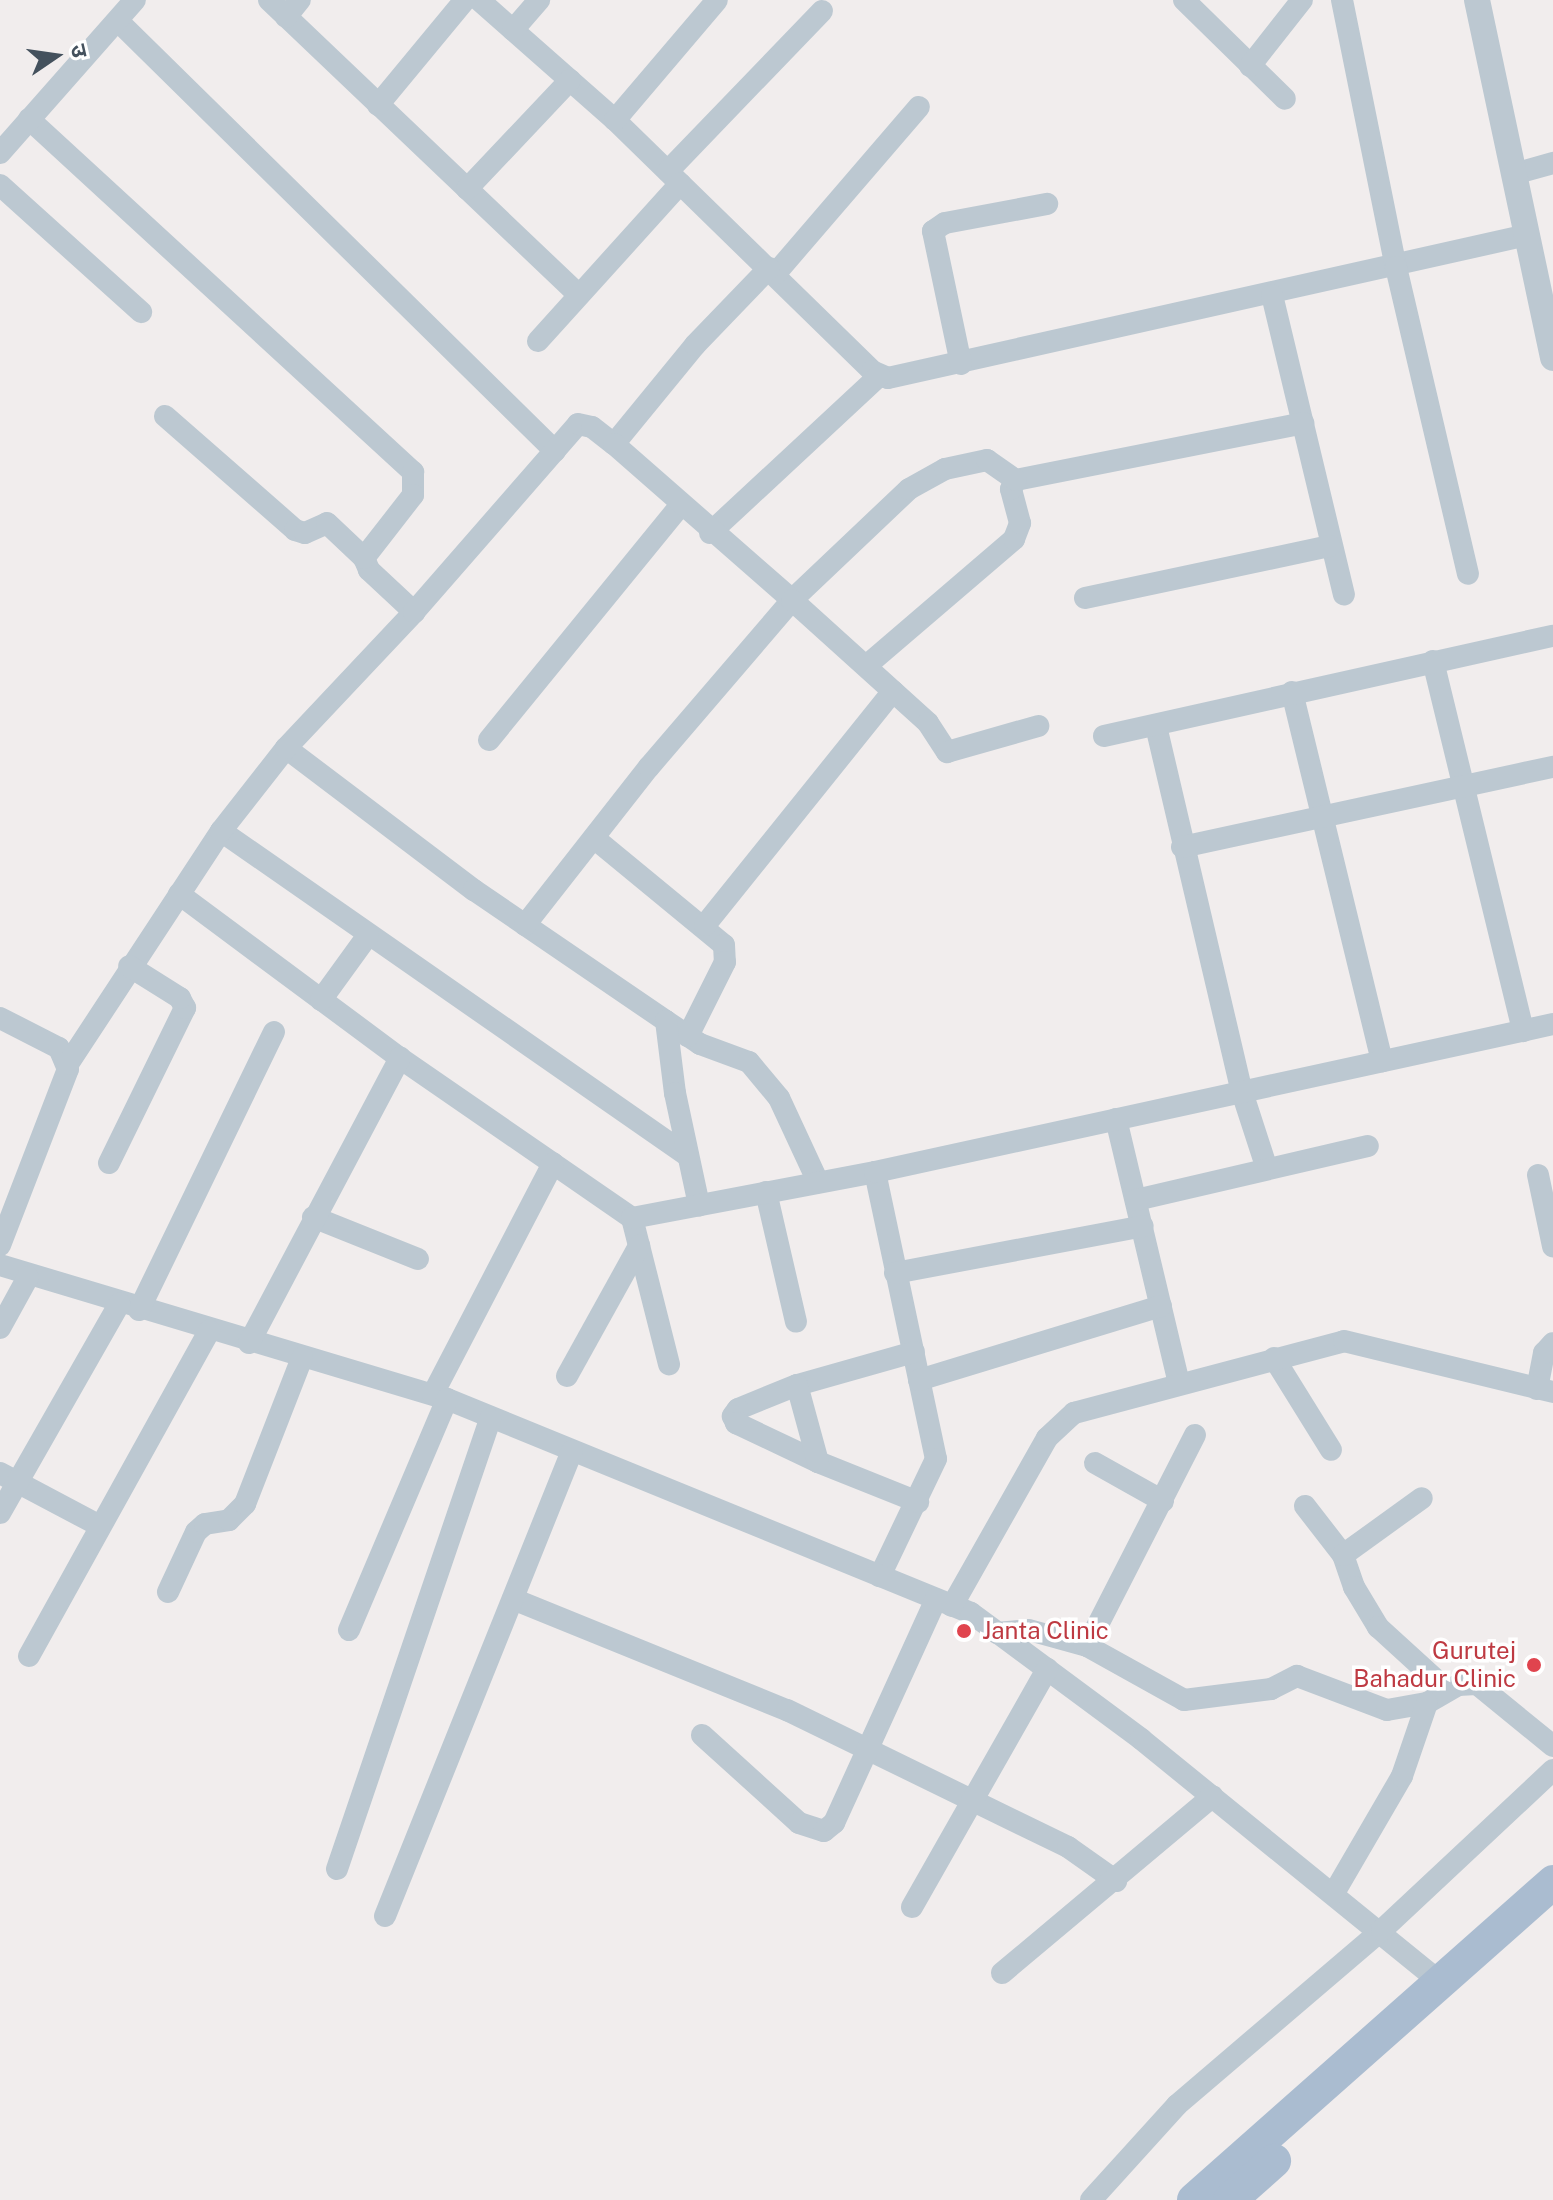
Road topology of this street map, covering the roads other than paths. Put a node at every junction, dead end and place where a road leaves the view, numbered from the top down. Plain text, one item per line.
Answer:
1 (135, 0) edge
2 (269, 0) edge
3 (465, 0) edge
4 (479, 0) edge
5 (539, 0) edge
6 (717, 0) edge
7 (1302, 0) edge
8 (1342, 0) edge
9 (1477, 0) edge
10 (1195, 4) edge
11 (293, 8) edge
12 (822, 11) dead end
13 (118, 21) junction
14 (513, 30) junction
15 (1250, 66) junction
16 (570, 80) junction
17 (1285, 99) dead end
18 (378, 105) junction
19 (919, 107) dead end
20 (29, 119) junction
21 (615, 120) junction
22 (1, 149) edge
23 (1553, 163) edge
24 (1514, 174) junction
25 (674, 178) junction
26 (0, 185) edge
27 (467, 189) junction
28 (1047, 204) dead end
29 (1527, 235) junction
30 (1396, 267) junction
31 (772, 270) junction
32 (577, 293) junction
33 (1272, 295) junction
34 (141, 312) dead end
35 (538, 341) dead end
36 (1551, 342) edge
37 (961, 364) junction
38 (879, 376) junction
39 (165, 416) dead end
40 (1303, 423) junction
41 (614, 444) junction
42 (555, 451) junction
43 (1016, 480) junction
44 (680, 506) junction
45 (710, 533) junction
46 (1330, 546) junction
47 (364, 558) junction
48 (1468, 574) dead end
49 (1344, 594) dead end
50 (1085, 598) dead end
51 (792, 600) junction
52 (414, 612) junction
53 (1553, 636) edge
54 (1433, 661) junction
55 (866, 666) junction
56 (893, 691) junction
57 (1292, 692) junction
58 (1038, 726) dead end
59 (1156, 726) junction
60 (1104, 736) dead end
61 (489, 740) dead end
62 (286, 748) junction
63 (1553, 767) edge
64 (1462, 787) junction
65 (1322, 816) junction
66 (221, 831) junction
67 (594, 838) junction
68 (1182, 847) junction
69 (179, 894) junction
70 (525, 925) junction
71 (705, 925) junction
72 (368, 935) junction
73 (129, 966) junction
74 (321, 1000) junction
75 (0, 1018) edge
76 (666, 1021) junction
77 (1553, 1024) edge
78 (1523, 1031) junction
79 (274, 1032) dead end
80 (688, 1036) junction
81 (400, 1058) junction
82 (1382, 1061) junction
83 (68, 1064) junction
84 (1242, 1092) junction
85 (1116, 1119) junction
86 (1368, 1146) dead end
87 (688, 1156) junction
88 (109, 1163) dead end
89 (553, 1163) junction
90 (1267, 1169) junction
91 (875, 1172) junction
92 (1538, 1175) dead end
93 (818, 1182) junction
94 (766, 1192) junction
95 (1136, 1200) junction
96 (699, 1205) junction
97 (313, 1217) junction
98 (632, 1218) junction
99 (1143, 1226) junction
100 (0, 1245) edge
101 (639, 1246) junction
102 (1553, 1246) edge
103 (418, 1259) dead end
104 (0, 1265) edge
105 (895, 1273) junction
106 (28, 1277) junction
107 (1161, 1306) junction
108 (129, 1307) junction
109 (796, 1322) dead end
110 (0, 1328) edge
111 (209, 1331) junction
112 (249, 1343) junction
113 (1553, 1343) edge
114 (914, 1352) junction
115 (302, 1358) junction
116 (1274, 1358) junction
117 (669, 1364) dead end
118 (567, 1376) dead end
119 (919, 1380) junction
120 (1179, 1383) junction
121 (797, 1385) junction
122 (1545, 1390) edge
123 (440, 1396) junction
124 (490, 1419) junction
125 (1195, 1435) dead end
126 (1331, 1450) dead end
127 (572, 1451) junction
128 (818, 1462) junction
129 (1095, 1463) dead end
130 (8, 1478) edge
131 (1422, 1498) dead end
132 (1163, 1501) junction
133 (918, 1502) junction
134 (1305, 1506) dead end
135 (0, 1513) edge
136 (100, 1526) junction
137 (1343, 1555) junction
138 (880, 1576) junction
139 (168, 1592) dead end
140 (513, 1599) junction
141 (944, 1602) junction
142 (349, 1630) dead end
143 (997, 1633) junction
144 (1087, 1646) junction
145 (29, 1656) dead end
146 (1047, 1669) junction
147 (1447, 1690) junction
148 (1427, 1703) junction
149 (702, 1735) dead end
150 (1553, 1746) edge
151 (867, 1749) junction
152 (1553, 1770) edge
153 (1213, 1796) junction
154 (972, 1800) junction
155 (337, 1869) dead end
156 (1116, 1881) junction
157 (1334, 1893) junction
158 (1551, 1905) edge
159 (912, 1907) dead end
160 (385, 1916) dead end
161 (1382, 1930) junction
162 (1002, 1973) dead end
163 (1440, 1982) junction
164 (1091, 2200) edge
165 (1194, 2200) edge
166 (1230, 2200) edge

1 - 13 street
2 - 11 street
3 - 18 street
4 - 14 street
5 - 14 street
6 - 21 street
7 - 15 street
8 - 30 street
9 - 24 street
10 - 15 street
11 - 18 street
12 - 25 street
13 - 20 street
13 - 42 street
14 - 16 street
15 - 17 street
16 - 21 street
16 - 27 street
18 - 27 street
19 - 31 street
20 - 22 street
20 - 47 street
21 - 25 street
23 - 24 street
24 - 29 street
25 - 31 street
25 - 32 street
26 - 34 street
27 - 32 street
28 - 37 street
29 - 30 street
29 - 36 street
30 - 33 street
30 - 48 street
31 - 38 street
31 - 41 street
32 - 35 street
33 - 37 street
33 - 40 street
37 - 38 street
38 - 45 street
39 - 47 street
40 - 43 street
40 - 46 street
41 - 42 street
41 - 44 street
42 - 52 street
43 - 51 street
43 - 55 street
44 - 45 street
44 - 61 street
45 - 51 street
46 - 49 street
46 - 50 street
47 - 52 street
51 - 55 street
51 - 67 street
52 - 62 street
53 - 54 street
54 - 57 street
54 - 64 street
55 - 56 street
56 - 58 street
56 - 71 street
57 - 59 street
57 - 65 street
59 - 60 street
59 - 68 street
62 - 66 street
62 - 70 street
63 - 64 street
64 - 65 street
64 - 78 street
65 - 68 street
65 - 82 street
66 - 69 street
66 - 72 street
67 - 70 street
67 - 71 street
68 - 84 street
69 - 73 street
69 - 74 street
70 - 76 street
71 - 80 street
72 - 74 street
72 - 87 street
73 - 83 street
73 - 88 street
74 - 81 street
75 - 83 street
76 - 80 street
76 - 87 street
77 - 78 street
78 - 82 street
79 - 108 street
80 - 93 street
81 - 89 street
81 - 97 street
82 - 84 street
83 - 100 street
84 - 85 street
84 - 90 street
85 - 91 street
85 - 95 street
86 - 90 street
87 - 96 street
89 - 98 street
89 - 123 street
90 - 95 street
91 - 93 street
91 - 105 street
92 - 102 street
93 - 94 street
94 - 96 street
94 - 109 street
95 - 99 street
96 - 98 street
97 - 103 street
97 - 112 street
98 - 101 street
99 - 105 street
99 - 107 street
101 - 117 street
101 - 118 street
104 - 106 street
105 - 114 street
106 - 108 street
106 - 110 street
107 - 119 street
107 - 120 street
108 - 111 street
108 - 130 street
111 - 112 street
111 - 136 street
112 - 115 street
113 - 122 street
114 - 119 street
114 - 121 street
115 - 123 street
115 - 139 street
116 - 120 street
116 - 122 street
116 - 126 street
119 - 133 street
120 - 141 street
121 - 128 street
121 - 128 street
123 - 124 street
123 - 142 street
124 - 127 street
124 - 155 street
125 - 132 street
127 - 138 street
127 - 140 street
128 - 133 street
129 - 132 street
130 - 135 street
130 - 136 street
131 - 137 street
132 - 144 street
133 - 138 street
134 - 137 street
136 - 145 street
137 - 147 street
138 - 141 street
140 - 151 street
140 - 160 street
141 - 143 street
141 - 151 street
143 - 144 street
143 - 146 street
144 - 148 street
146 - 153 street
146 - 154 street
147 - 148 street
147 - 150 street
148 - 157 street
149 - 151 street
151 - 154 street
152 - 161 street
153 - 156 street
153 - 157 street
154 - 156 street
154 - 159 street
156 - 162 street
157 - 161 street
158 - 163 main road
158 - 166 main road
161 - 163 street
161 - 164 street
163 - 165 main road

